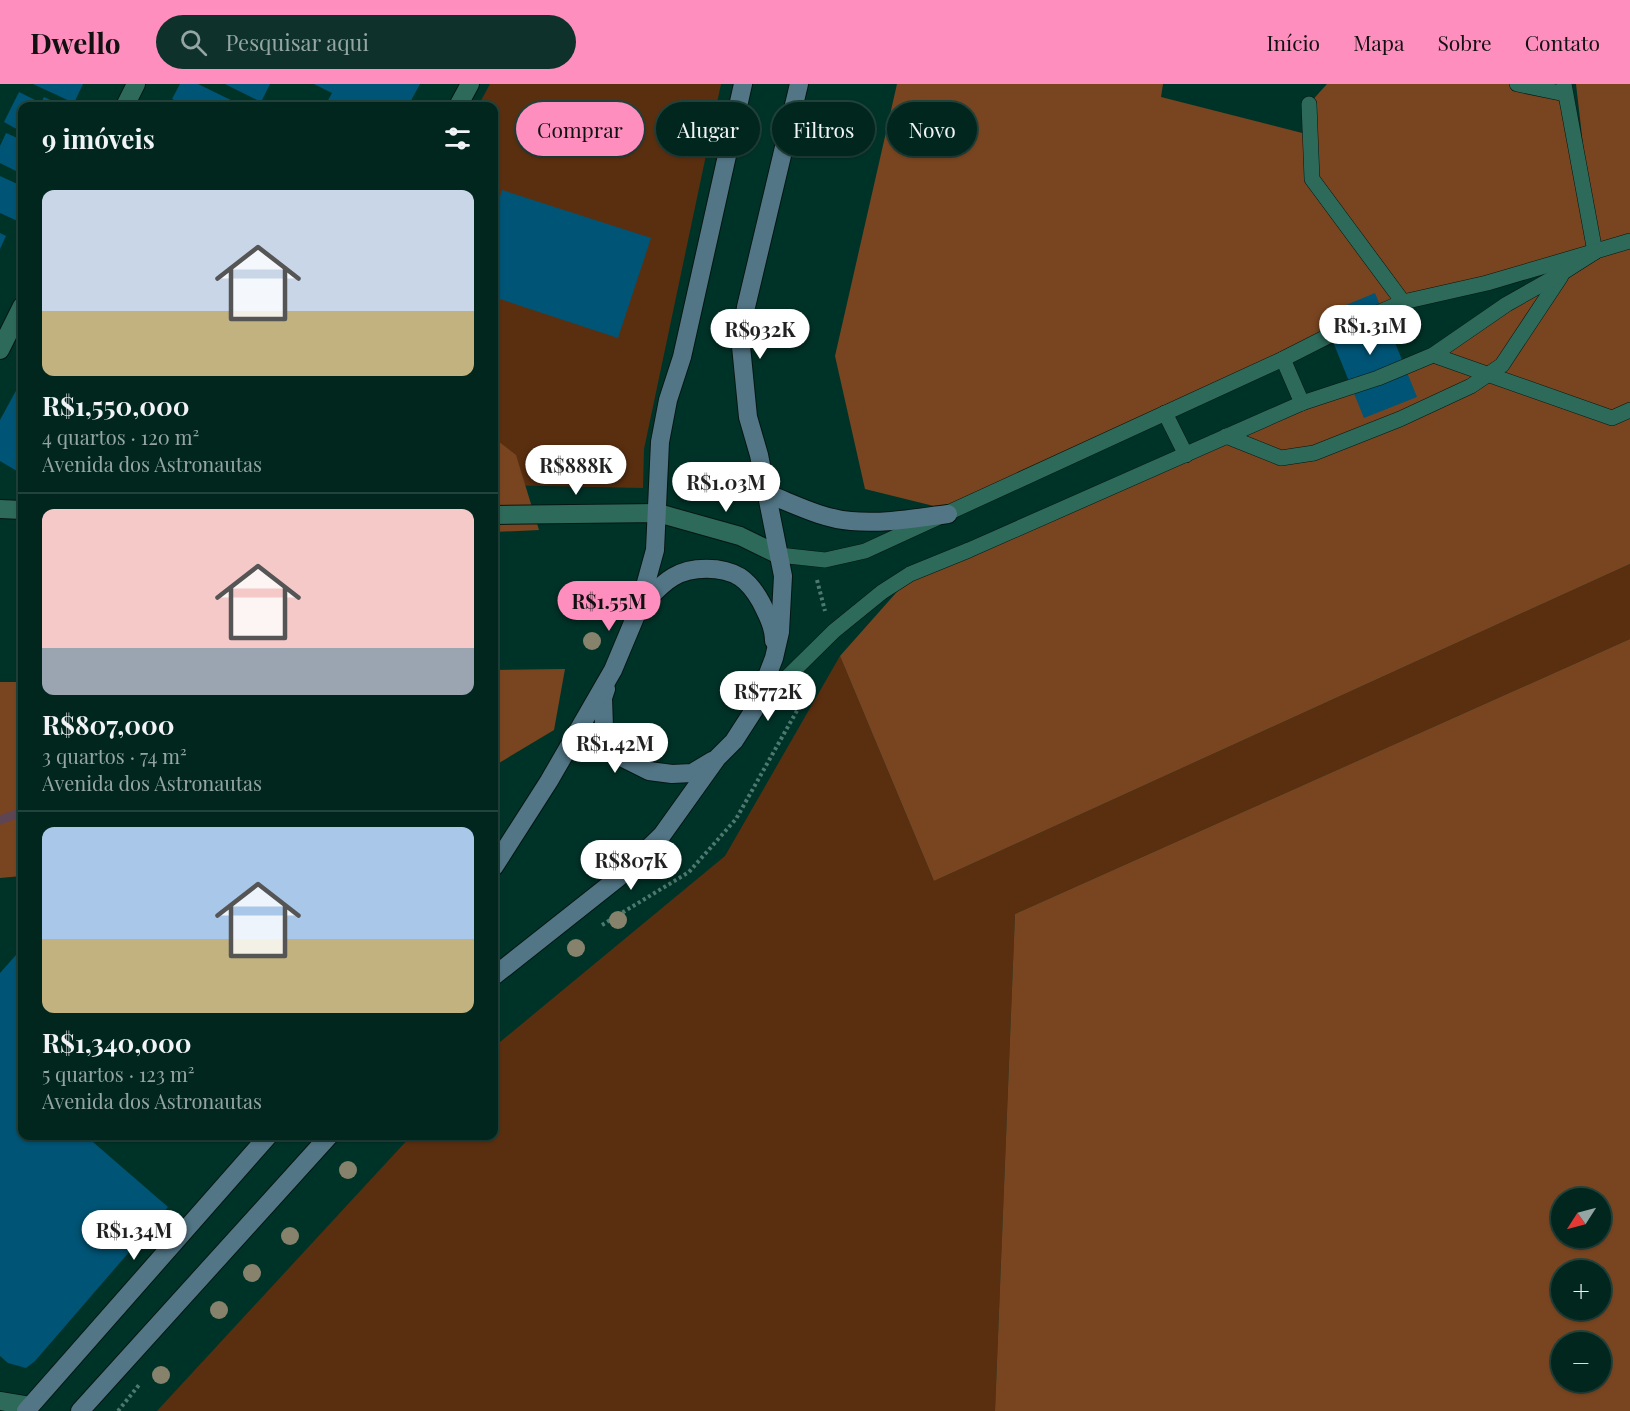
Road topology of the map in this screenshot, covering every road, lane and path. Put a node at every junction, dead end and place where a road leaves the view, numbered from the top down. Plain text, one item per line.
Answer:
1 (136, 84) edge
2 (470, 84) edge
3 (743, 84) edge
4 (799, 84) edge
5 (1517, 84) edge
6 (1564, 89) edge
7 (127, 102) edge
8 (460, 102) edge
9 (1309, 104) dead end
10 (1630, 241) edge
11 (1595, 252) junction
12 (1562, 273) junction
13 (1403, 302) junction
14 (18, 314) edge
15 (0, 350) edge
16 (1433, 356) junction
17 (1283, 359) junction
18 (1488, 375) junction
19 (1302, 403) junction
20 (1630, 410) edge
21 (1165, 413) junction
22 (1226, 436) junction
23 (1186, 455) junction
24 (768, 494) junction
25 (0, 509) edge
26 (18, 510) edge
27 (658, 513) junction
28 (498, 514) edge
29 (948, 514) junction
30 (779, 555) junction
31 (639, 608) junction
32 (774, 657) junction
33 (613, 670) junction
34 (754, 710) junction
35 (717, 758) junction
36 (498, 861) edge
37 (498, 973) edge
38 (264, 1140) edge
39 (325, 1140) edge
40 (0, 1401) edge
41 (28, 1409) edge
42 (80, 1411) edge

1 - 7 street
2 - 8 street
3 - 27 main road
4 - 24 main road
5 - 6 lane
6 - 11 lane
9 - 13 lane
10 - 11 lane
11 - 12 lane
11 - 13 lane
12 - 16 lane
12 - 18 lane
13 - 17 lane
14 - 15 street
16 - 18 lane
16 - 19 lane
17 - 19 lane
17 - 21 lane
18 - 20 lane
18 - 22 lane
19 - 22 lane
21 - 23 lane
21 - 29 lane
22 - 23 lane
23 - 34 lane
24 - 29 main road
24 - 30 main road
25 - 26 street
27 - 28 street
27 - 30 street
27 - 31 main road
29 - 30 lane
30 - 32 main road
31 - 32 main road
31 - 33 main road
32 - 34 main road
33 - 35 main road
33 - 36 main road
34 - 35 main road
35 - 37 main road
38 - 41 main road
39 - 42 main road
40 - 41 street

